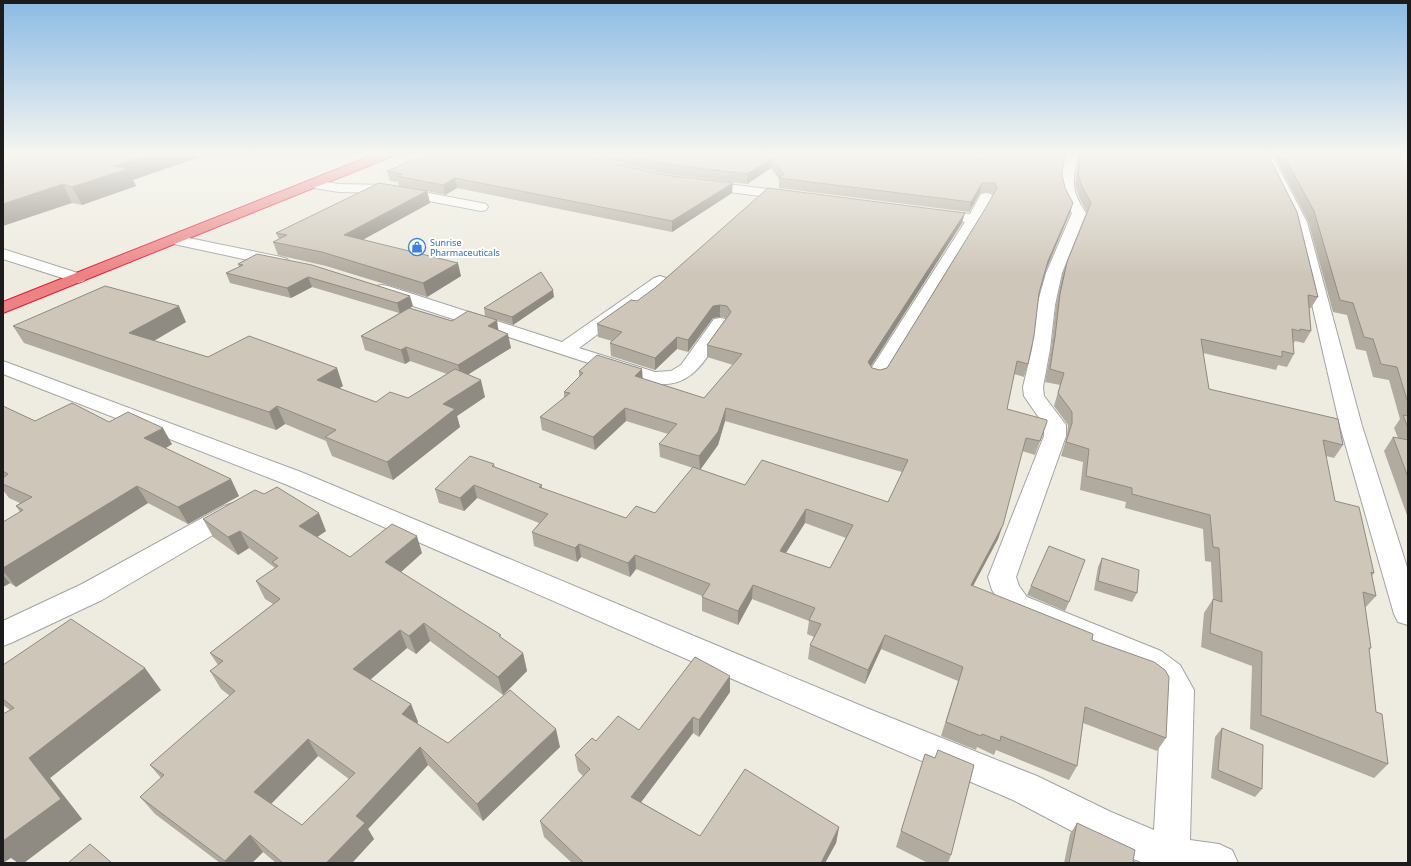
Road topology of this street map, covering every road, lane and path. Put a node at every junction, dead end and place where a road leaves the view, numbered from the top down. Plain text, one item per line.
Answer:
1 (289, 193) edge
2 (410, 193) edge
3 (773, 193) edge
4 (1068, 193) edge
5 (1285, 193) edge
6 (801, 197) edge
7 (986, 197) dead end
8 (481, 207) dead end
9 (919, 212) edge
10 (974, 219) junction
11 (174, 240) junction
12 (3, 254) edge
13 (297, 266) edge
14 (78, 278) junction
15 (660, 281) edge
16 (364, 284) edge
17 (3, 308) edge
18 (720, 323) dead end
19 (565, 349) junction
20 (3, 367) edge
21 (877, 375) edge
22 (293, 478) junction
23 (1408, 614) edge
24 (3, 634) edge
25 (1171, 856) junction
26 (1219, 863) edge

1 - 11 highway
2 - 8 street
3 - 6 street
4 - 25 street
5 - 23 street
7 - 10 street
9 - 10 street
10 - 21 street
11 - 13 street
11 - 14 highway
12 - 14 street
14 - 17 highway
15 - 19 street
16 - 19 street
18 - 19 street
20 - 22 street
22 - 24 street
22 - 25 street
25 - 26 street

